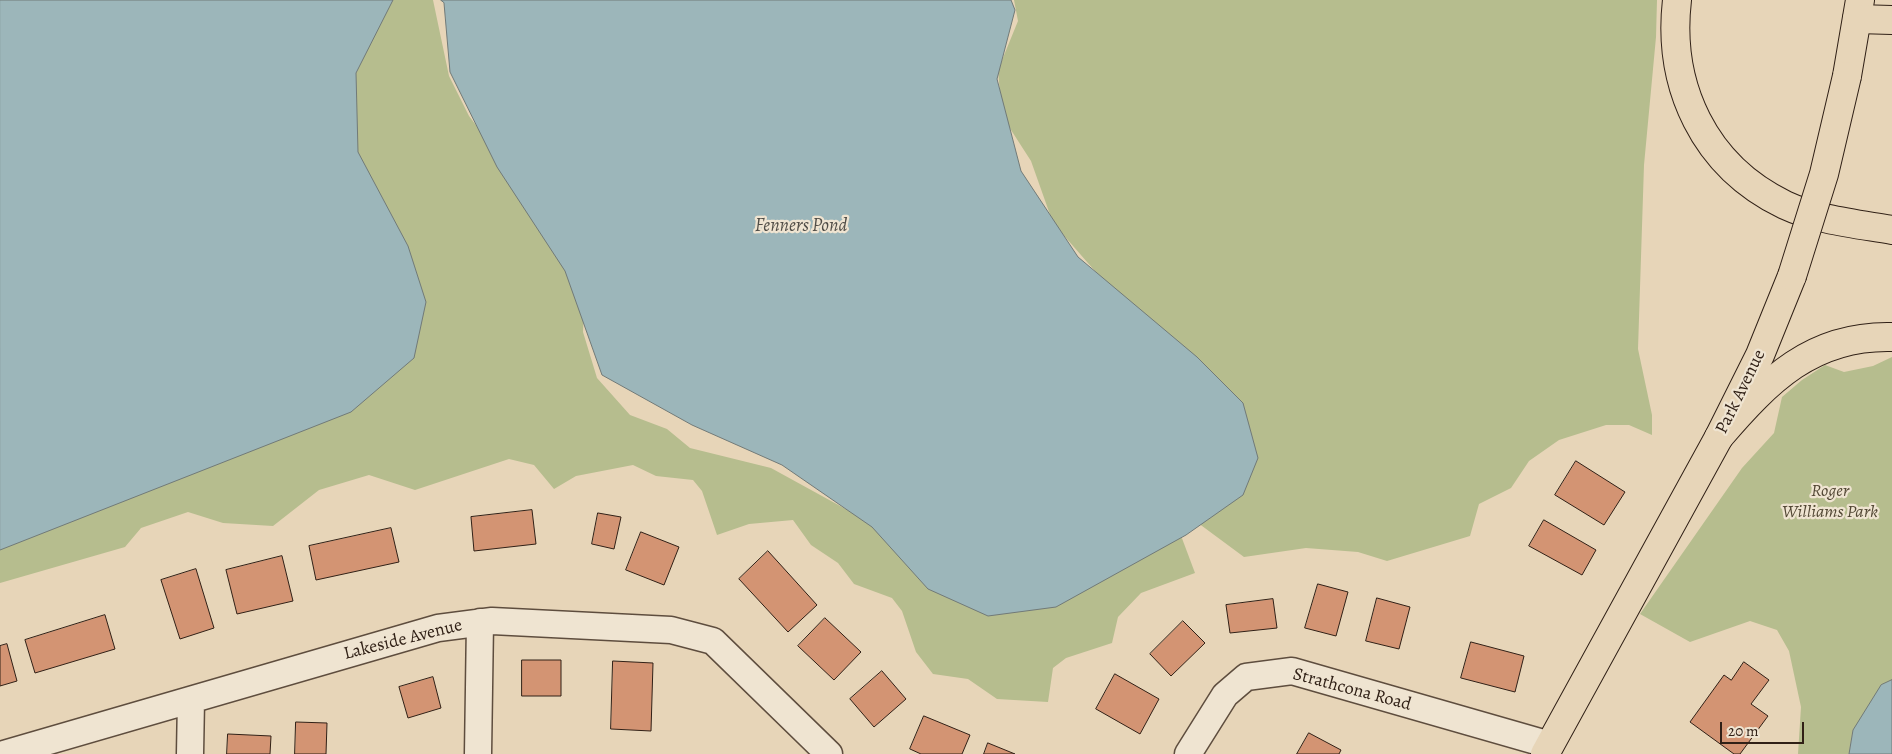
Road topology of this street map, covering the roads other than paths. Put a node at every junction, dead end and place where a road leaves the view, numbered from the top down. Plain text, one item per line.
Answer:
1 (1677, 0) edge
2 (1858, 10) edge
3 (1892, 20) edge
4 (1892, 230) edge
5 (1892, 337) edge
6 (1719, 437) junction
7 (480, 622) junction
8 (190, 700) junction
9 (1547, 749) edge
10 (4, 754) edge
11 (190, 754) edge
12 (478, 754) edge
13 (829, 754) edge
14 (1188, 754) edge

1 - 4 main road
2 - 3 main road
2 - 6 main road, Park Avenue, bridge
5 - 6 main road
6 - 9 main road, Park Avenue
7 - 8 street, Lakeside Avenue
7 - 12 street
7 - 13 street, Lakeside Avenue
8 - 10 street, Lakeside Avenue
8 - 11 street
9 - 14 street, Strathcona Road

